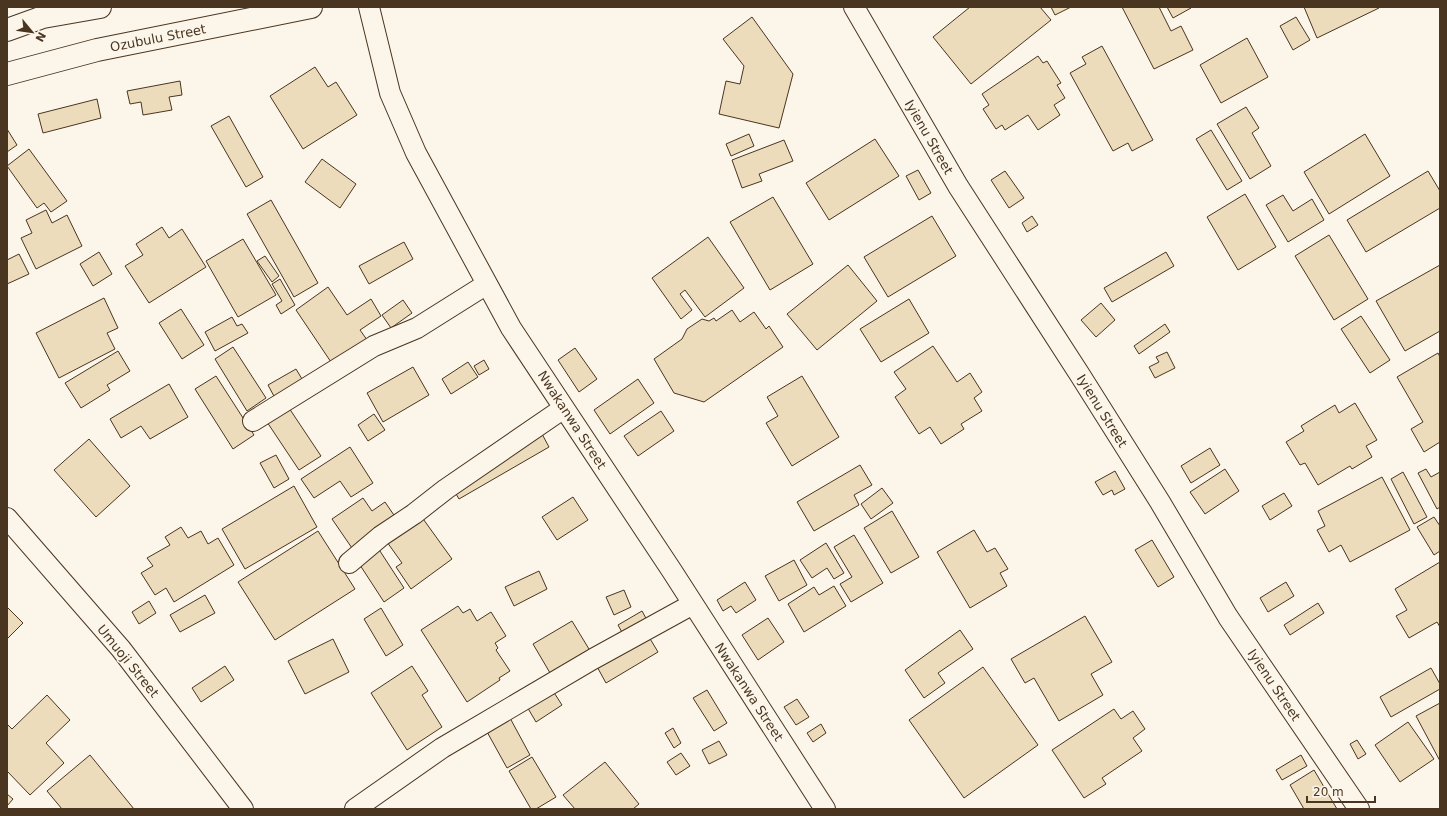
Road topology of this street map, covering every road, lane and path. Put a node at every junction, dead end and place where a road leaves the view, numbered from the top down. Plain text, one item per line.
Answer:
1 (100, 7) edge
2 (311, 7) edge
3 (369, 7) edge
4 (854, 7) edge
5 (7, 30) edge
6 (7, 74) edge
7 (487, 284) junction
8 (564, 408) junction
9 (253, 420) dead end
10 (7, 518) edge
11 (349, 563) dead end
12 (693, 604) junction
13 (243, 809) edge
14 (355, 809) edge
15 (825, 809) edge
16 (1359, 809) edge

1 - 5 main road
2 - 6 main road, Ozubulu Street
3 - 7 street, Nwakanwa Street
4 - 16 street, Iyienu Street
7 - 8 street, Nwakanwa Street
7 - 9 street
8 - 11 street
8 - 12 street, Nwakanwa Street
10 - 13 street, Umuoji Street
12 - 14 street
12 - 15 street, Nwakanwa Street

